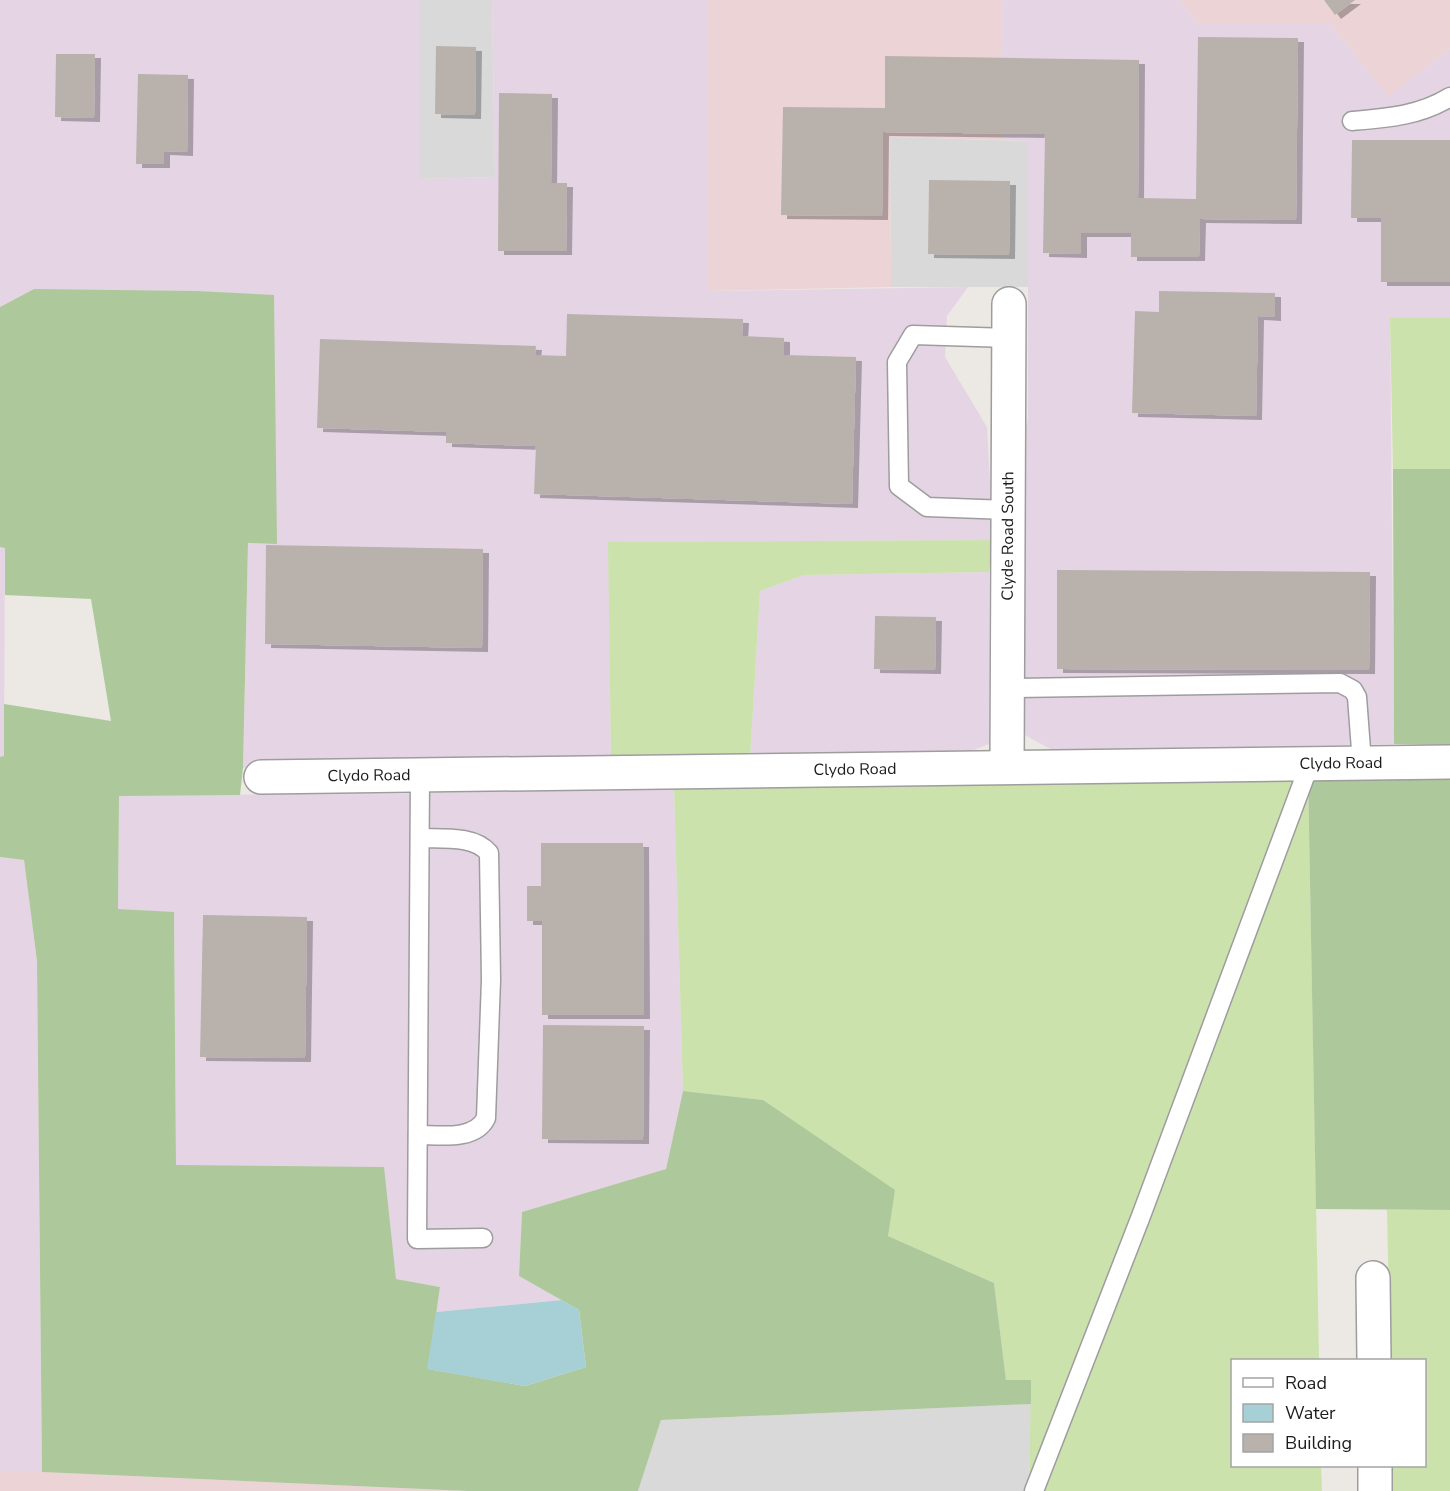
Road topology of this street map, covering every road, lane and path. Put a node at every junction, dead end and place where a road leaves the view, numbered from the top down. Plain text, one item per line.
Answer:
1 (1450, 97) edge
2 (1352, 121) dead end
3 (1009, 304) dead end
4 (1009, 338) junction
5 (1008, 510) junction
6 (1008, 688) junction
7 (1450, 762) edge
8 (1362, 763) junction
9 (1310, 764) junction
10 (1007, 767) junction
11 (420, 775) junction
12 (261, 777) dead end
13 (420, 838) junction
14 (418, 1135) junction
15 (483, 1238) dead end
16 (1373, 1278) dead end
17 (1374, 1359) edge
18 (1375, 1467) edge
19 (1034, 1491) edge
20 (1375, 1491) edge

1 - 2 lane
3 - 4 street, Clyde Road South
4 - 5 street, Clyde Road South
4 - 5 lane
5 - 6 street, Clyde Road South
6 - 8 lane
6 - 10 street, Clyde Road South
7 - 8 street, Clydo Road
8 - 9 street, Clydo Road
9 - 10 street, Clydo Road
9 - 19 lane
10 - 11 street, Clydo Road
11 - 12 street, Clydo Road
11 - 13 lane
13 - 14 lane
13 - 14 lane
14 - 15 lane
16 - 17 street
18 - 20 street

